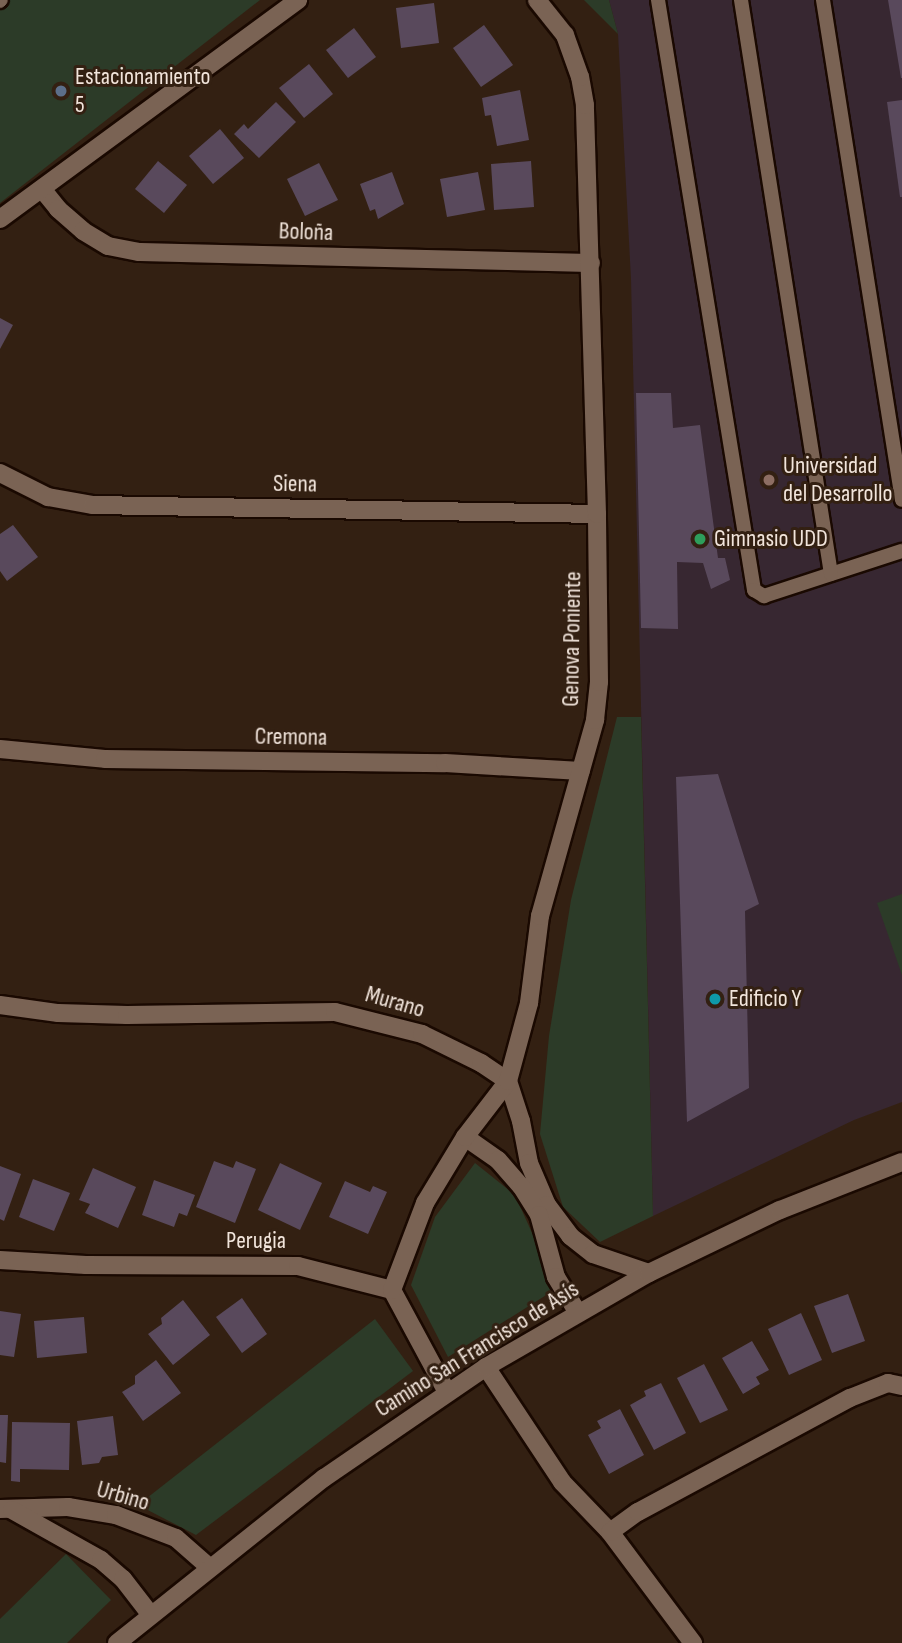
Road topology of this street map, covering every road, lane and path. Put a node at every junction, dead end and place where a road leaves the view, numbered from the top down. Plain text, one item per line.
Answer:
1 (298, 0) edge
2 (537, 0) edge
3 (658, 0) edge
4 (740, 0) edge
5 (823, 0) edge
6 (42, 189) junction
7 (0, 219) edge
8 (591, 264) junction
9 (0, 472) edge
10 (902, 500) edge
11 (597, 514) junction
12 (902, 551) edge
13 (831, 574) junction
14 (0, 749) edge
15 (581, 771) junction
16 (0, 1006) edge
17 (508, 1081) junction
18 (465, 1137) junction
19 (902, 1162) edge
20 (0, 1259) edge
21 (649, 1273) junction
22 (392, 1290) junction
23 (578, 1313) junction
24 (485, 1367) junction
25 (902, 1386) edge
26 (447, 1392) junction
27 (6, 1509) edge
28 (610, 1532) junction
29 (209, 1567) junction
30 (150, 1615) junction
31 (117, 1643) edge
32 (693, 1643) edge

1 - 6 street
2 - 8 street, Genova Poniente
3 - 13 lane
4 - 13 lane
5 - 10 lane
6 - 7 street
6 - 8 street, Boloña
8 - 11 street, Genova Poniente
9 - 11 street, Siena
11 - 15 street, Genova Poniente
12 - 13 lane
14 - 15 street, Cremona
15 - 17 street, Genova Poniente
16 - 17 street, Murano
17 - 18 street, Genova Poniente
17 - 21 street
18 - 22 street, Genova Poniente
18 - 23 street
19 - 21 street, Camino San Francisco de Asís
20 - 22 street, Perugia
21 - 23 street, Camino San Francisco de Asís
22 - 26 street
23 - 24 street, Camino San Francisco de Asís
24 - 26 street, Camino San Francisco de Asís
24 - 28 street
25 - 28 street
26 - 29 street, Camino San Francisco de Asís
27 - 29 street, Urbino
27 - 30 street, Urbino
28 - 32 street
29 - 30 street, Camino San Francisco de Asís
30 - 31 street, Camino San Francisco de Asís

